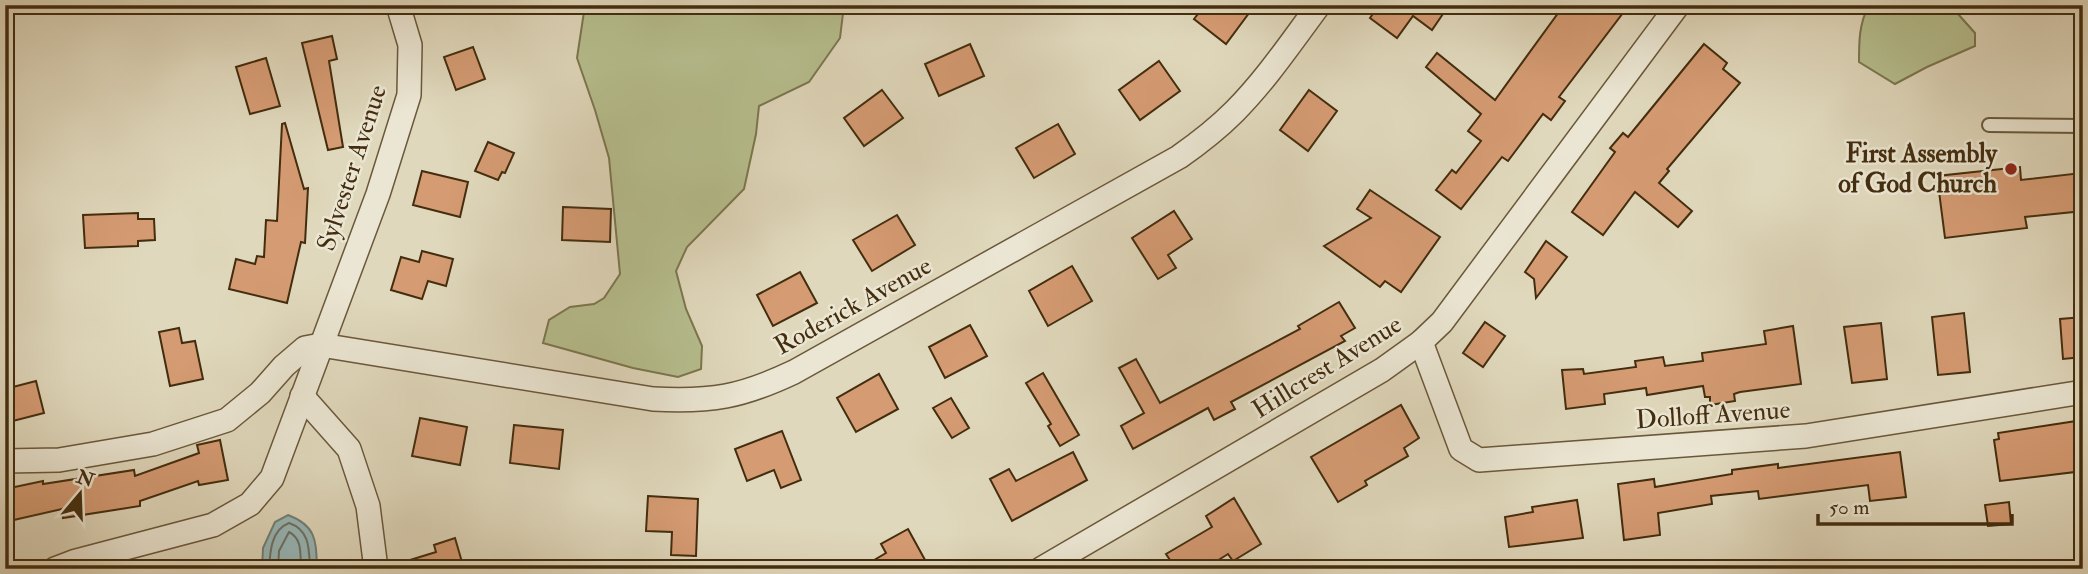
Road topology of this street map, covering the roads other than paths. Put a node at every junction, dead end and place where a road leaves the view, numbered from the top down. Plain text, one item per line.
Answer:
1 (398, 5) edge
2 (1319, 5) edge
3 (1678, 5) edge
4 (1989, 125) dead end
5 (2083, 126) edge
6 (1421, 342) junction
7 (321, 345) junction
8 (2083, 392) edge
9 (302, 396) junction
10 (5, 461) edge
11 (55, 569) edge
12 (376, 569) edge
13 (1041, 569) edge

1 - 7 street, Sylvester Avenue
2 - 7 street, Roderick Avenue
3 - 6 street, Hillcrest Avenue
4 - 5 lane
6 - 8 street, Dolloff Avenue
6 - 13 street, Hillcrest Avenue
7 - 9 street, Sylvester Avenue
7 - 10 street
9 - 11 street, Sylvester Avenue
9 - 12 street

